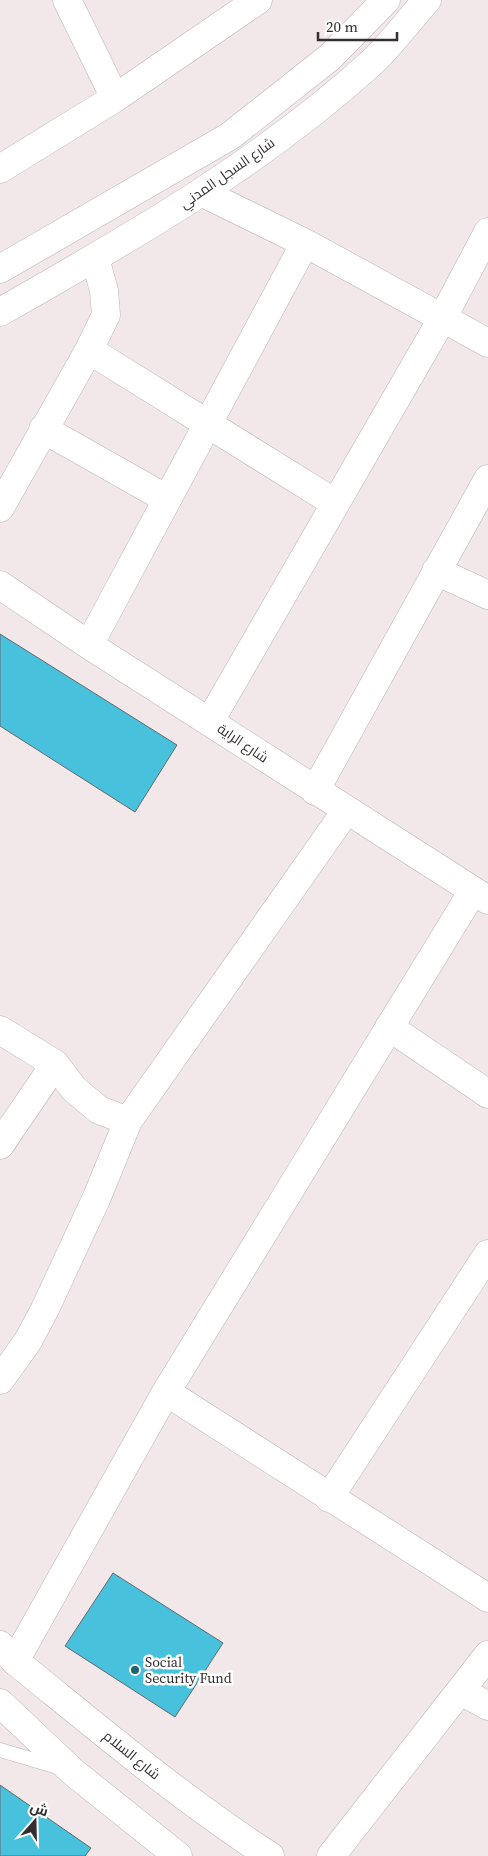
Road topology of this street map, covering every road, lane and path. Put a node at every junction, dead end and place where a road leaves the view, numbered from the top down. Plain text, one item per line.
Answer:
1 (67, 0) edge
2 (258, 0) edge
3 (386, 0) edge
4 (427, 0) edge
5 (115, 98) junction
6 (0, 169) edge
7 (203, 193) junction
8 (488, 232) edge
9 (305, 242) junction
10 (95, 258) junction
11 (0, 269) edge
12 (0, 312) edge
13 (442, 319) junction
14 (488, 343) edge
15 (89, 350) junction
16 (207, 424) junction
17 (43, 429) junction
18 (488, 479) edge
19 (167, 499) junction
20 (335, 503) junction
21 (0, 508) edge
22 (436, 571) junction
23 (0, 585) edge
24 (488, 595) edge
25 (89, 645) junction
26 (210, 722) junction
27 (315, 791) junction
28 (346, 811) junction
29 (480, 896) edge
30 (389, 1027) junction
31 (0, 1030) edge
32 (55, 1064) junction
33 (488, 1094) edge
34 (128, 1121) junction
35 (0, 1145) edge
36 (488, 1254) edge
37 (0, 1380) edge
38 (166, 1392) junction
39 (329, 1498) junction
40 (488, 1598) edge
41 (8, 1653) edge
42 (488, 1655) edge
43 (461, 1691) junction
44 (0, 1703) edge
45 (488, 1706) edge
46 (0, 1750) edge
47 (73, 1772) junction
48 (178, 1856) edge
49 (270, 1856) edge
50 (331, 1856) edge

1 - 5 street
2 - 5 street
3 - 11 street, شارع السجل المدني
4 - 7 street, شارع السجل المدني
5 - 6 street
7 - 9 street
7 - 10 street, شارع السجل المدني
8 - 13 street
9 - 13 street
9 - 16 street
10 - 12 street, شارع السجل المدني
10 - 15 street
13 - 14 street
13 - 20 street
15 - 16 street
15 - 17 street
16 - 19 street
16 - 20 street
17 - 19 street
17 - 21 street
18 - 22 street
19 - 25 street
20 - 26 street
22 - 24 street
22 - 27 street
23 - 25 street, شارع الراية
25 - 26 street, شارع الراية
26 - 27 street, شارع الراية
27 - 28 street, شارع الراية
28 - 29 street, شارع الراية
28 - 34 street
29 - 30 street
30 - 33 street
30 - 38 street
31 - 32 street
32 - 34 street
32 - 35 street
34 - 37 street
36 - 39 street
38 - 39 street
38 - 41 street
39 - 40 street
41 - 49 street, شارع السلام
42 - 43 street
43 - 45 street
43 - 50 street
44 - 47 street
46 - 47 lane
47 - 48 street

